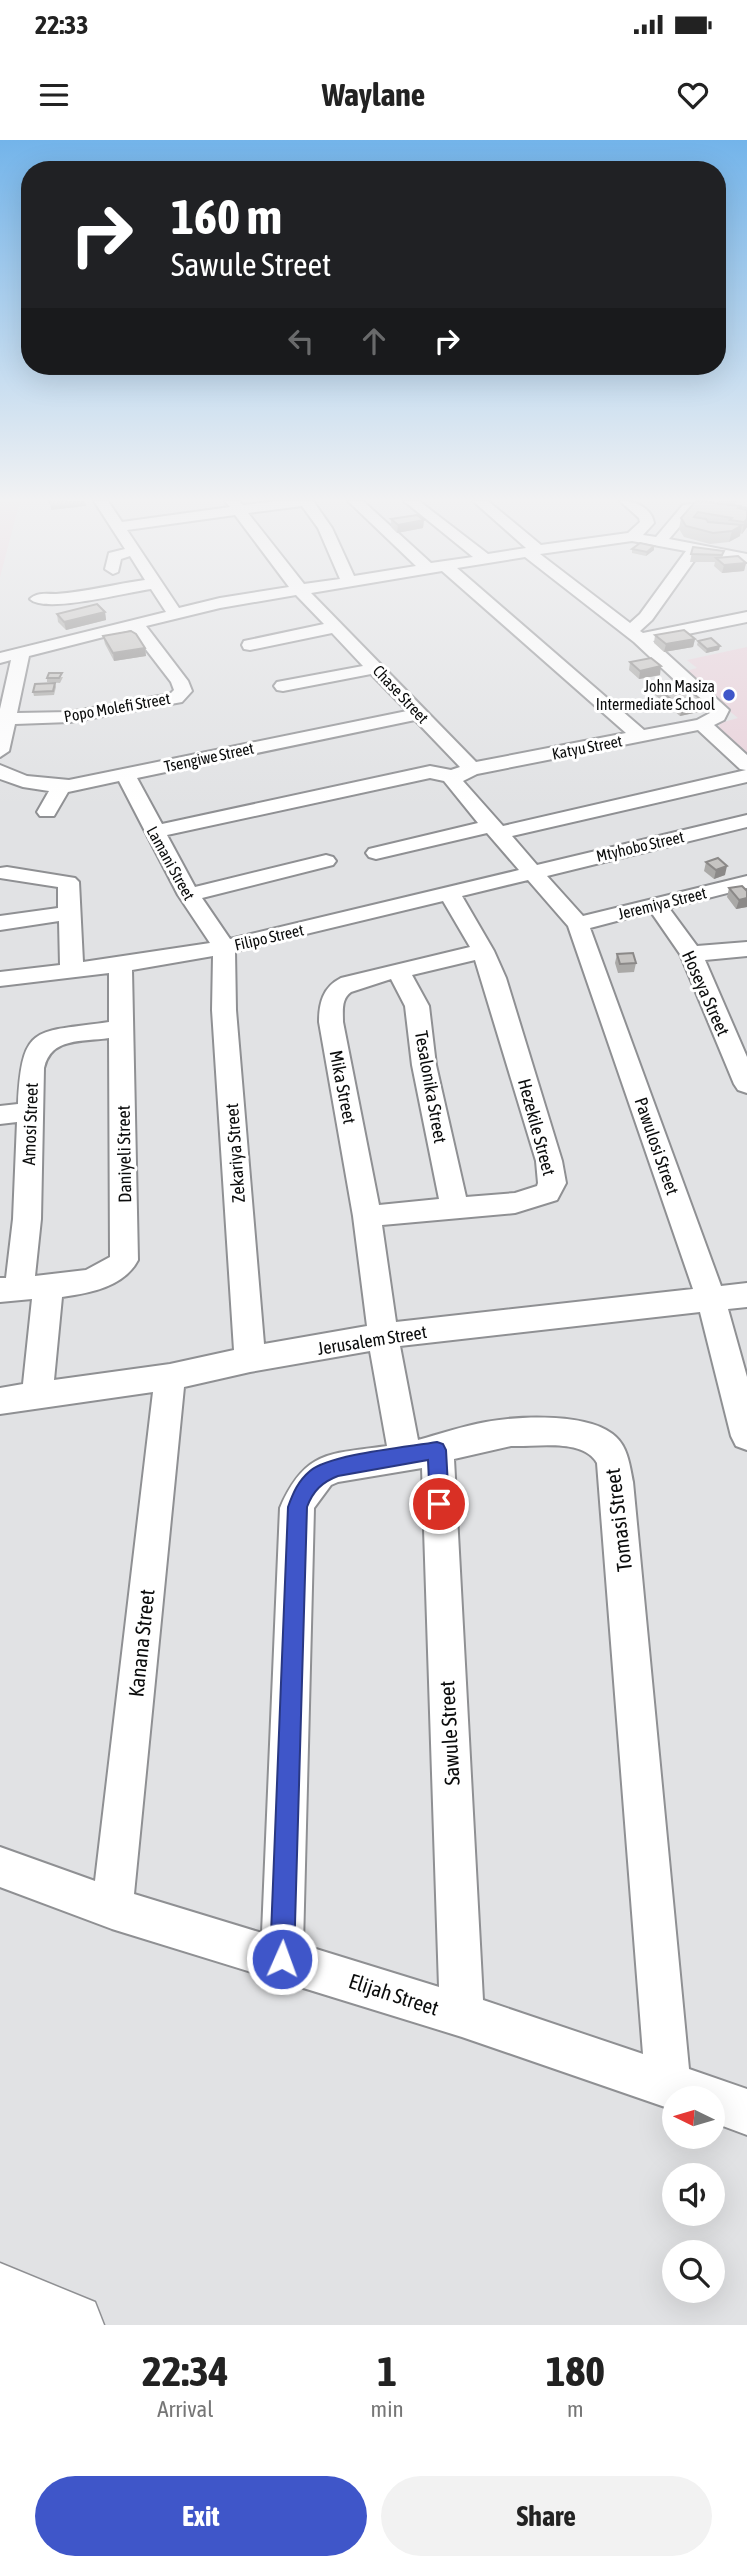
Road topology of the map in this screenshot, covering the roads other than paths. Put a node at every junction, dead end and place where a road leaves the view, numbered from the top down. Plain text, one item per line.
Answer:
1 (167, 603) edge
2 (230, 603) edge
3 (313, 603) edge
4 (480, 603) edge
5 (596, 603) edge
6 (656, 603) edge
7 (175, 614) junction
8 (747, 617) edge
9 (135, 625) junction
10 (335, 626) junction
11 (635, 635) junction
12 (250, 645) dead end
13 (21, 653) junction
14 (0, 659) edge
15 (377, 668) junction
16 (283, 686) dead end
17 (419, 714) junction
18 (8, 719) junction
19 (702, 724) junction
20 (640, 736) junction
21 (0, 751) edge
22 (747, 765) edge
23 (0, 771) edge
24 (463, 773) junction
25 (125, 774) junction
26 (747, 776) edge
27 (61, 786) junction
28 (47, 812) dead end
29 (747, 821) edge
30 (493, 830) junction
31 (154, 832) junction
32 (376, 853) dead end
33 (326, 861) dead end
34 (534, 871) junction
35 (7, 873) dead end
36 (747, 882) edge
37 (450, 894) junction
38 (189, 895) junction
39 (657, 906) junction
40 (69, 913) junction
41 (0, 923) edge
42 (578, 923) junction
43 (224, 947) junction
44 (747, 948) edge
45 (483, 951) junction
46 (691, 954) junction
47 (120, 965) junction
48 (72, 970) junction
49 (398, 970) junction
50 (0, 979) edge
51 (122, 1028) junction
52 (747, 1083) edge
53 (31, 1112) junction
54 (0, 1115) edge
55 (455, 1209) junction
56 (367, 1216) junction
57 (23, 1289) edge
58 (747, 1295) edge
59 (711, 1299) junction
60 (383, 1336) junction
61 (250, 1359) junction
62 (170, 1377) junction
63 (37, 1396) junction
64 (0, 1401) edge
65 (745, 1424) edge
66 (421, 1454) junction
67 (0, 1867) edge
68 (112, 1908) junction
69 (282, 1959) junction
70 (462, 2015) junction
71 (669, 2086) edge
72 (686, 2086) edge
73 (725, 2104) edge
74 (747, 2112) edge
75 (0, 2295) edge
76 (72, 2325) edge

1 - 7 street
2 - 7 street
3 - 10 street, Chase Street
4 - 20 street
5 - 11 street
6 - 11 street
7 - 9 street
8 - 11 street
9 - 13 street
9 - 18 street, Popo Molefi Street
10 - 12 street
10 - 15 street, Chase Street
11 - 19 street
13 - 14 street
13 - 18 street
15 - 16 street
15 - 17 street, Chase Street
17 - 24 street, Chase Street
17 - 25 street, Tsengiwe Street
18 - 21 street
19 - 20 street, Katyu Street
19 - 22 street
20 - 24 street, Katyu Street
23 - 27 street, Tsengiwe Street
24 - 30 street, Chase Street
24 - 31 street, Katyu Street
25 - 27 street, Tsengiwe Street
25 - 31 street, Lamani Street
26 - 30 street
27 - 28 street
29 - 34 street, Mtyhobo Street
30 - 32 street
30 - 34 street, Pawulosi Street
31 - 38 street, Lamani Street
33 - 38 street
34 - 37 street, Filipo Street
34 - 42 street, Pawulosi Street
35 - 40 street
36 - 39 street, Jeremiya Street
37 - 43 street, Filipo Street
37 - 45 street, Hezekile Street
38 - 43 street, Lamani Street
39 - 42 street, Jeremiya Street
39 - 46 street, Hoseya Street
40 - 41 street
40 - 48 street
42 - 59 street, Pawulosi Street
43 - 47 street, Filipo Street
43 - 61 street, Zekariya Street
44 - 46 street
45 - 49 street, Mika Street
45 - 55 street, Hezekile Street
46 - 52 street, Hoseya Street
47 - 48 street, Filipo Street
47 - 51 street, Daniyeli Street
48 - 50 street, Filipo Street
49 - 55 street, Tesalonika Street
49 - 56 street, Mika Street
51 - 53 street, Amosi Street
51 - 57 street, Daniyeli Street
53 - 54 street
53 - 57 street, Amosi Street
55 - 56 street, Hezekile Street
56 - 60 street, Mika Street
57 - 63 street
58 - 59 street, Jerusalem Street
59 - 60 street, Jerusalem Street
59 - 65 street, Pawulosi Street
60 - 61 street, Jerusalem Street
60 - 66 street, Sawule Street
61 - 62 street, Jerusalem Street
62 - 63 street, Jerusalem Street
62 - 68 street, Kanana Street
63 - 64 street, Jerusalem Street
66 - 69 street, Tomasi Street
66 - 70 street, Sawule Street
66 - 72 street, Tomasi Street
67 - 68 street, Elijah Street
68 - 69 street, Elijah Street
69 - 70 street, Elijah Street
70 - 71 street, Elijah Street
73 - 74 street
75 - 76 main road

